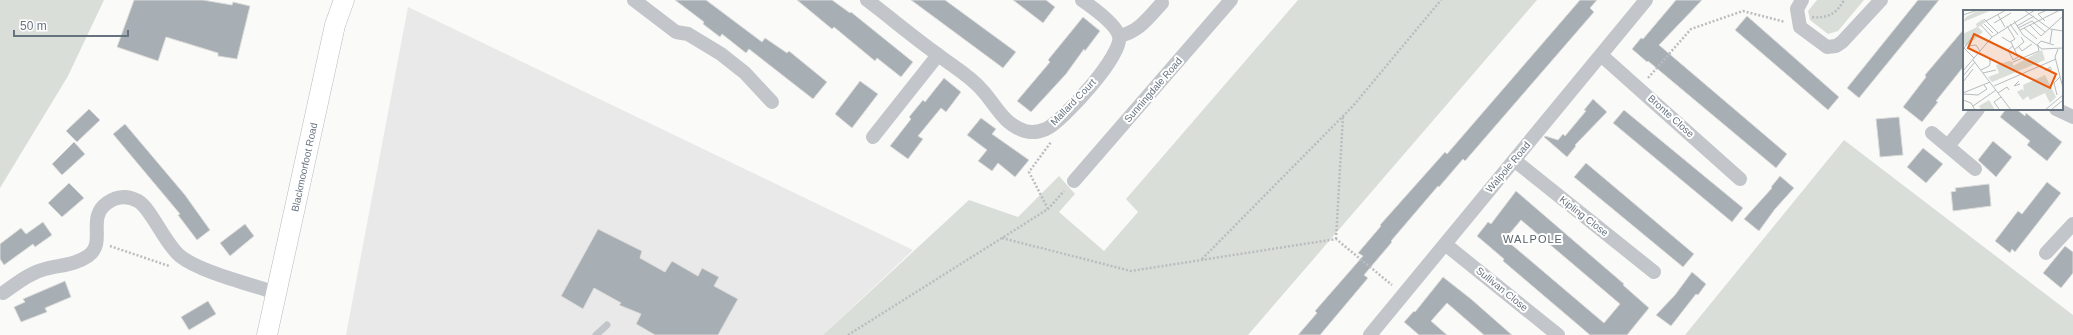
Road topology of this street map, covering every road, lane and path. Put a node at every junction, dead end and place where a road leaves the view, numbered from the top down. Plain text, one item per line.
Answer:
1 (344, 0) edge
2 (634, 0) edge
3 (867, 0) edge
4 (1082, 0) edge
5 (1231, 0) edge
6 (1441, 0) edge
7 (1646, 0) edge
8 (1802, 0) edge
9 (1844, 0) edge
10 (1881, 0) edge
11 (1162, 3) dead end
12 (1799, 22) junction
13 (1119, 36) junction
14 (938, 55) junction
15 (1601, 55) junction
16 (1640, 88) junction
17 (772, 102) dead end
18 (1977, 110) edge
19 (2058, 110) edge
20 (1343, 116) junction
21 (2073, 117) edge
22 (1046, 129) junction
23 (1932, 133) dead end
24 (873, 137) dead end
25 (1948, 146) junction
26 (1514, 160) junction
27 (1976, 169) dead end
28 (1740, 179) dead end
29 (1074, 181) joint
30 (1048, 209) junction
31 (2073, 224) edge
32 (1002, 238) junction
33 (1336, 239) junction
34 (1445, 244) junction
35 (2046, 253) dead end
36 (1201, 260) junction
37 (1654, 272) dead end
38 (276, 293) junction
39 (1403, 294) junction
40 (3, 296) edge
41 (607, 324) dead end
42 (1374, 333) edge
43 (268, 335) edge
44 (596, 335) edge
45 (848, 335) edge
46 (1558, 335) edge

1 - 38 street, Blackmoorfoot Road
2 - 17 street
3 - 14 street, Mallard Court
4 - 13 street
5 - 29 street, Sunningdale Road
6 - 20 path
7 - 15 street, Walpole Road
8 - 12 street
9 - 12 path
10 - 12 street
11 - 13 street
12 - 16 path
13 - 22 street, Mallard Court
14 - 22 street, Mallard Court
14 - 24 street
15 - 16 street, Bronte Close
15 - 26 street, Walpole Road
16 - 28 street, Bronte Close
18 - 25 street
19 - 21 street
20 - 33 path
20 - 36 path
22 - 30 path
23 - 25 street
25 - 27 street
26 - 34 street, Walpole Road
26 - 37 street, Kipling Close
29 - 30 path
30 - 32 path
31 - 35 street
32 - 36 path
32 - 45 path
33 - 36 path
33 - 39 path
34 - 39 street, Walpole Road
34 - 46 street, Sullivan Close
38 - 40 street
38 - 43 street, Blackmoorfoot Road
39 - 42 street, Walpole Road
41 - 44 lane

